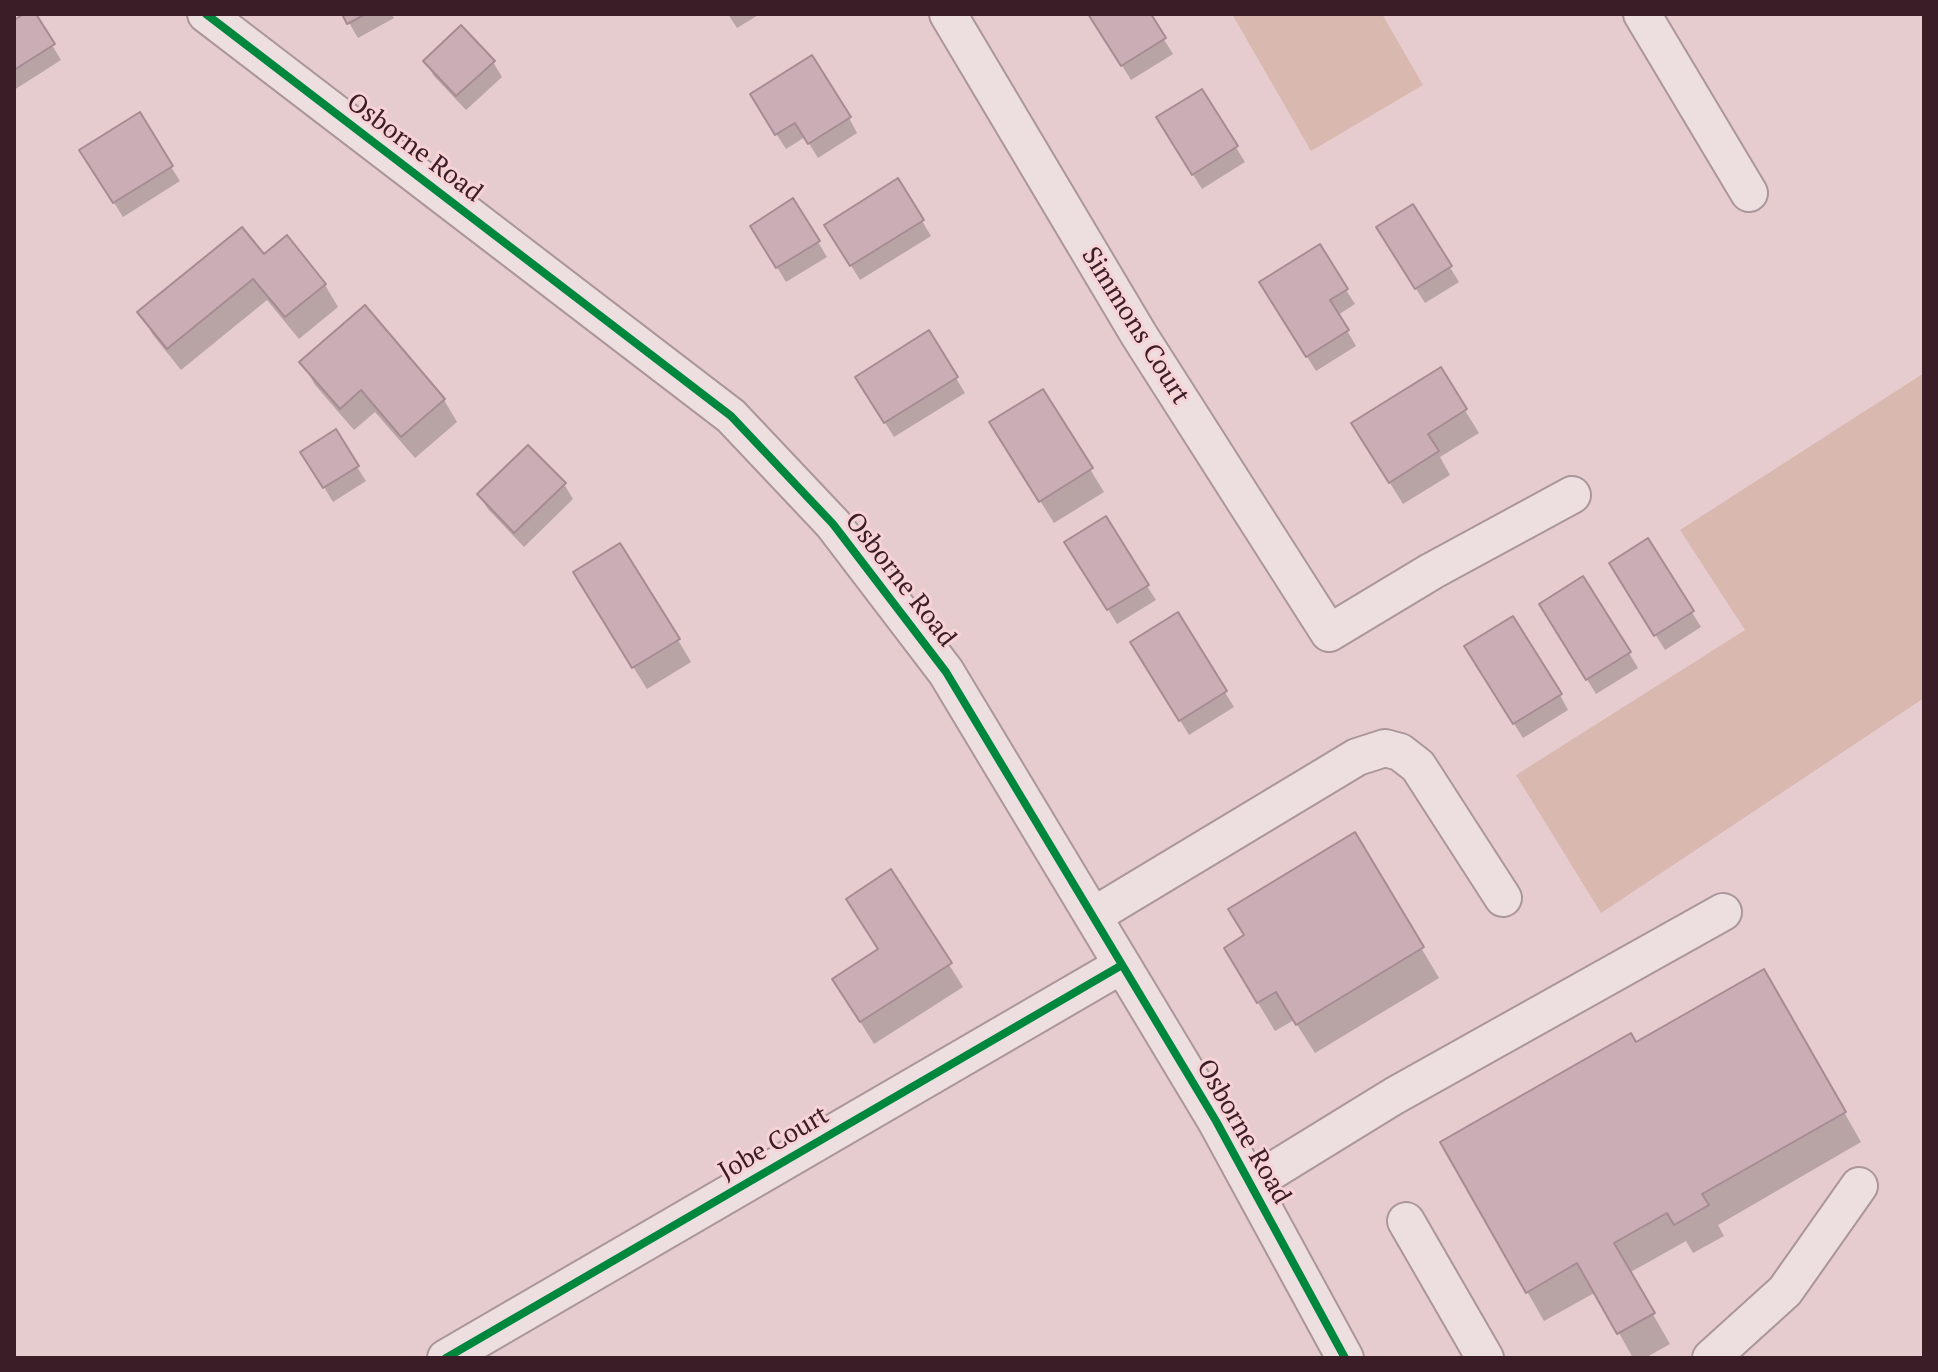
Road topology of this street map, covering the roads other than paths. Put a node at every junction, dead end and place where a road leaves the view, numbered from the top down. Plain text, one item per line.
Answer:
1 (206, 14) edge
2 (948, 14) edge
3 (1642, 14) edge
4 (1749, 193) dead end
5 (1572, 495) dead end
6 (1503, 898) dead end
7 (1723, 912) dead end
8 (1093, 916) junction
9 (1122, 965) junction
10 (1251, 1184) junction
11 (1859, 1186) dead end
12 (1406, 1221) dead end
13 (446, 1358) edge
14 (1345, 1358) edge
15 (1485, 1358) edge
16 (1711, 1358) edge

1 - 8 street, Osborne Road
2 - 5 street, Simmons Court
3 - 4 street
6 - 8 street
7 - 10 street
8 - 9 street, Osborne Road
9 - 10 street, Osborne Road
9 - 13 street, Jobe Court
10 - 14 street, Osborne Road
11 - 16 street
12 - 15 street

